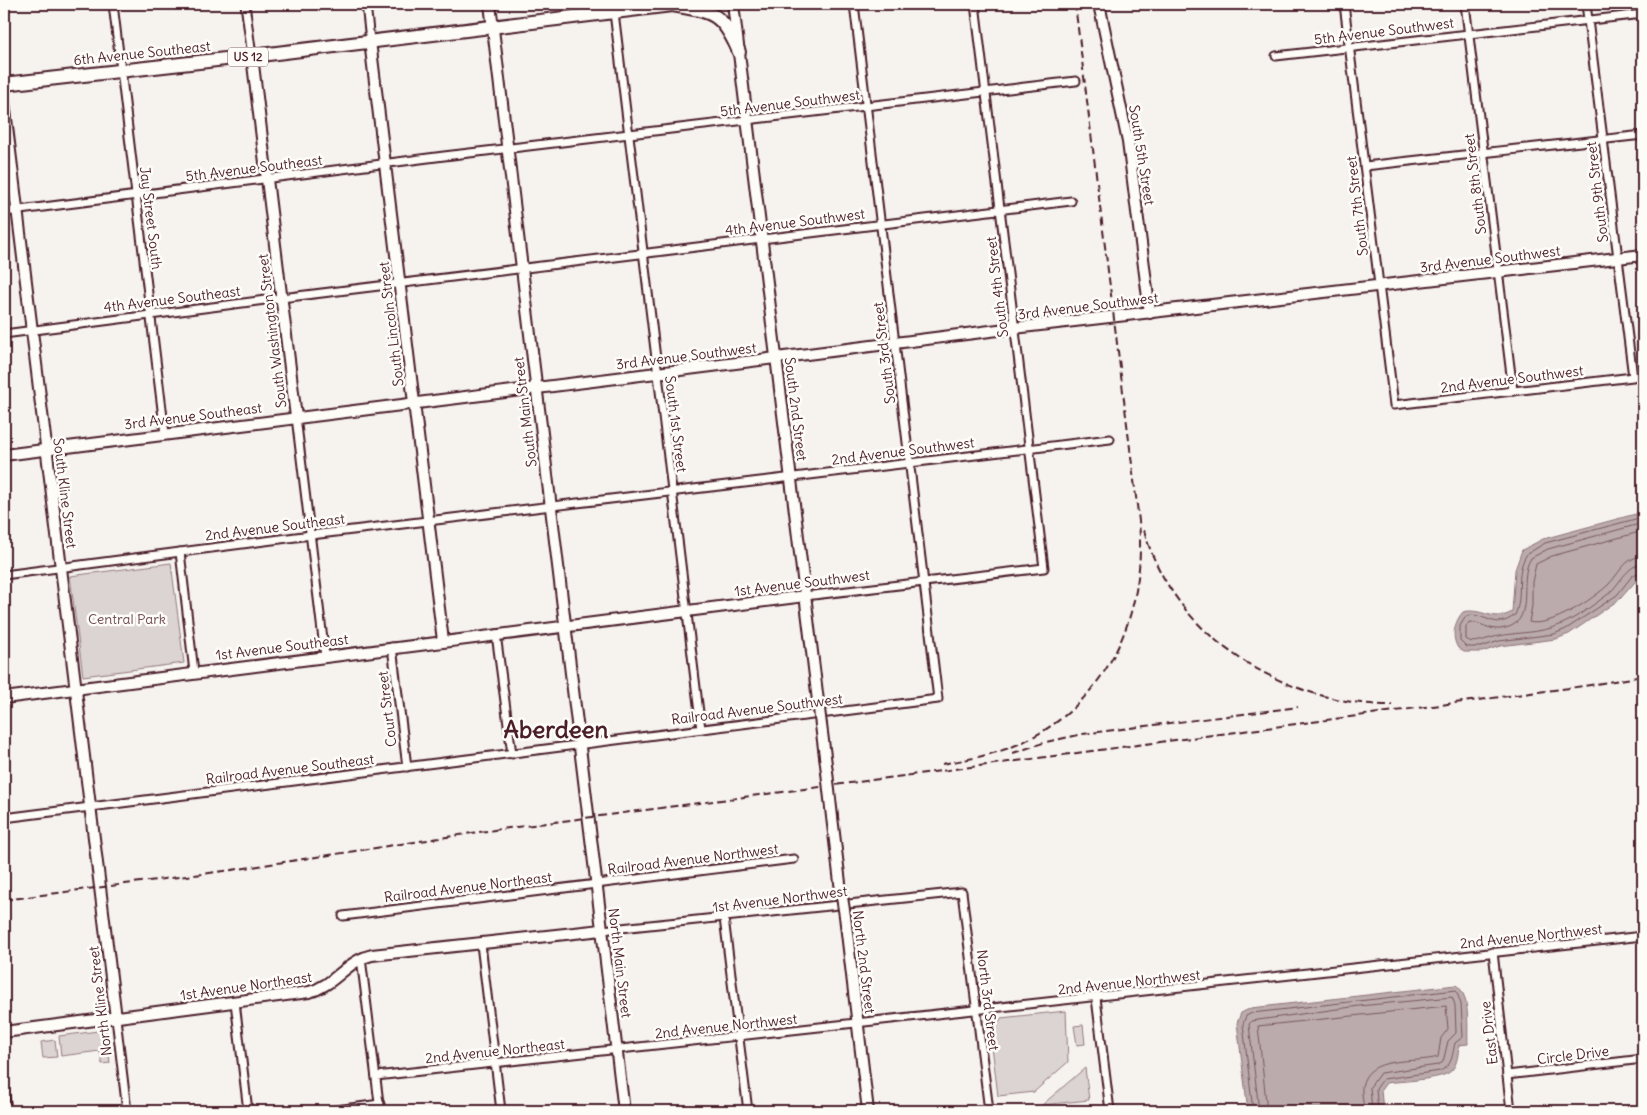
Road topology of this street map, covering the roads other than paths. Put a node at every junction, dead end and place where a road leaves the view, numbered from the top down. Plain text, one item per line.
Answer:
1 (112, 4) edge
2 (245, 4) edge
3 (366, 4) edge
4 (490, 4) edge
5 (676, 4) edge
6 (733, 4) edge
7 (854, 4) edge
8 (975, 4) edge
9 (1099, 4) edge
10 (1344, 4) edge
11 (1465, 4) edge
12 (1586, 4) edge
13 (613, 8) edge
14 (1643, 14) edge
15 (1588, 20) junction
16 (492, 27) junction
17 (1469, 34) junction
18 (370, 41) junction
19 (1350, 48) junction
20 (739, 52) junction
21 (252, 56) junction
22 (1276, 56) dead end
23 (121, 70) junction
24 (1076, 81) dead end
25 (4, 84) edge
26 (986, 91) junction
27 (4, 102) edge
28 (867, 105) junction
29 (747, 120) junction
30 (628, 135) junction
31 (1643, 135) edge
32 (1603, 140) junction
33 (507, 149) junction
34 (1484, 153) junction
35 (385, 164) junction
36 (1365, 166) junction
37 (268, 178) junction
38 (135, 196) junction
39 (1071, 202) dead end
40 (17, 210) junction
41 (1000, 210) junction
42 (4, 212) edge
43 (881, 224) junction
44 (762, 238) junction
45 (643, 254) junction
46 (1643, 255) edge
47 (1618, 258) junction
48 (521, 268) junction
49 (1498, 271) junction
50 (400, 284) junction
51 (1379, 286) junction
52 (282, 298) junction
53 (1150, 313) junction
54 (150, 314) junction
55 (1014, 328) junction
56 (31, 330) junction
57 (4, 334) edge
58 (896, 344) junction
59 (776, 359) junction
60 (657, 373) junction
61 (1632, 377) joint
62 (536, 388) junction
63 (1513, 391) junction
64 (414, 402) junction
65 (1394, 405) joint
66 (296, 417) junction
67 (165, 434) junction
68 (1110, 439) dead end
69 (46, 449) junction
70 (1029, 449) junction
71 (4, 455) edge
72 (910, 463) junction
73 (791, 477) junction
74 (672, 491) junction
75 (550, 506) junction
76 (428, 521) junction
77 (310, 535) junction
78 (180, 552) junction
79 (60, 568) junction
80 (1044, 568) joint
81 (4, 575) edge
82 (924, 582) junction
83 (805, 596) junction
84 (686, 610) junction
85 (564, 626) junction
86 (496, 634) junction
87 (442, 641) junction
88 (392, 647) junction
89 (325, 656) junction
90 (194, 672) junction
91 (75, 688) junction
92 (4, 698) edge
93 (938, 699) joint
94 (700, 729) junction
95 (579, 744) junction
96 (512, 754) junction
97 (407, 767) junction
98 (90, 807) junction
99 (832, 817) joint
100 (4, 818) edge
101 (588, 818) joint
102 (794, 859) dead end
103 (596, 883) junction
104 (100, 888) joint
105 (962, 892) joint
106 (343, 916) dead end
107 (724, 918) junction
108 (602, 930) junction
109 (1643, 936) edge
110 (480, 944) junction
111 (1492, 952) junction
112 (361, 958) junction
113 (1096, 998) junction
114 (235, 1002) junction
115 (977, 1011) junction
116 (116, 1018) junction
117 (858, 1024) junction
118 (4, 1032) edge
119 (739, 1037) junction
120 (616, 1050) junction
121 (1643, 1059) edge
122 (495, 1064) junction
123 (1507, 1075) junction
124 (376, 1076) junction
125 (4, 1088) edge
126 (380, 1108) edge
127 (7, 1111) edge
128 (127, 1111) edge
129 (248, 1111) edge
130 (329, 1111) edge
131 (501, 1111) edge
132 (624, 1111) edge
133 (748, 1111) edge
134 (868, 1111) edge
135 (989, 1111) edge
136 (1110, 1111) edge
137 (1511, 1111) edge

1 - 23 street, Jay Street South
2 - 21 street, South Washington Street
3 - 18 street, South Lincoln Street
4 - 16 street, South Main Street
5 - 13 highway, US 12
5 - 20 highway
6 - 20 street, South 2nd Street
7 - 28 street, South 3rd Street
8 - 26 street, South 4th Street
9 - 53 street, South 5th Street
10 - 19 street, South 7th Street
11 - 17 street, South 8th Street
12 - 15 street, South 9th Street
13 - 16 highway, US 12
13 - 30 street, South 1st Street
14 - 15 street, 5th Avenue Southwest
15 - 17 street, 5th Avenue Southwest
15 - 32 street, South 9th Street
16 - 18 highway, 6th Avenue Southeast / US 12
16 - 33 street, South Main Street
17 - 19 street, 5th Avenue Southwest
17 - 34 street, South 8th Street
18 - 21 highway, 6th Avenue Southeast / US 12
18 - 35 street, South Lincoln Street
19 - 22 street, 5th Avenue Southwest
19 - 36 street, South 7th Street
20 - 29 street, South 2nd Street
21 - 23 highway, 6th Avenue Southeast / US 12
21 - 37 street, South Washington Street
23 - 25 highway, 6th Avenue Southeast / US 12
23 - 38 street, Jay Street South
24 - 26 street, 5th Avenue Southwest
26 - 28 street, 5th Avenue Southwest
26 - 41 street, South 4th Street
27 - 40 street, South Kline Street
28 - 29 street, 5th Avenue Southwest
28 - 43 street, South 3rd Street
29 - 30 street, 5th Avenue Southwest
29 - 44 street, South 2nd Street
30 - 33 street, 5th Avenue Southwest
30 - 45 street, South 1st Street
31 - 32 street
32 - 34 street
32 - 47 street, South 9th Street
33 - 35 street, 5th Avenue Southeast
33 - 48 street, South Main Street
34 - 36 street
34 - 49 street, South 8th Street
35 - 37 street, 5th Avenue Southeast
35 - 50 street, South Lincoln Street
36 - 51 street, South 7th Street
37 - 38 street, 5th Avenue Southeast
37 - 52 street, South Washington Street
38 - 40 street, 5th Avenue Southeast
38 - 54 street, Jay Street South
39 - 41 street, 4th Avenue Southwest
40 - 42 street, 5th Avenue Southeast
40 - 56 street, South Kline Street
41 - 43 street, 4th Avenue Southwest
41 - 55 street, South 4th Street
43 - 44 street, 4th Avenue Southwest
43 - 58 street, South 3rd Street
44 - 45 street, 4th Avenue Southwest
44 - 59 street, South 2nd Street
45 - 48 street, 4th Avenue Southwest
45 - 60 street, South 1st Street
46 - 47 street, 3rd Avenue Southwest
47 - 49 street, 3rd Avenue Southwest
47 - 61 street, South 9th Street
48 - 50 street, 4th Avenue Southeast
48 - 62 street, South Main Street
49 - 51 street, 3rd Avenue Southwest
49 - 63 street, South 8th Street
50 - 52 street, 4th Avenue Southeast
50 - 64 street, South Lincoln Street
51 - 53 street, 3rd Avenue Southwest
51 - 65 street, South 7th Street
52 - 54 street, 4th Avenue Southeast
52 - 66 street, South Washington Street
53 - 55 street, 3rd Avenue Southwest
54 - 56 street, 4th Avenue Southeast
54 - 67 street, Jay Street South
55 - 58 street, 3rd Avenue Southwest
55 - 70 street, South 4th Street
56 - 57 street, 4th Avenue Southeast
56 - 69 street, South Kline Street
58 - 59 street, 3rd Avenue Southwest
58 - 72 street, South 3rd Street
59 - 60 street, 3rd Avenue Southwest
59 - 73 street, South 2nd Street
60 - 62 street, 3rd Avenue Southwest
60 - 74 street, South 1st Street
61 - 63 street, 2nd Avenue Southwest
62 - 64 street, 3rd Avenue Southeast
62 - 75 street, South Main Street
63 - 65 street, 2nd Avenue Southwest
64 - 66 street, 3rd Avenue Southeast
64 - 76 street, South Lincoln Street
66 - 67 street, 3rd Avenue Southeast
66 - 77 street, South Washington Street
67 - 69 street, 3rd Avenue Southeast
68 - 70 street, 2nd Avenue Southwest
69 - 71 street, 3rd Avenue Southeast
69 - 79 street, South Kline Street
70 - 72 street, 2nd Avenue Southwest
70 - 80 street, South 4th Street
72 - 73 street, 2nd Avenue Southwest
72 - 82 street, South 3rd Street
73 - 74 street, 2nd Avenue Southwest
73 - 83 street, South 2nd Street
74 - 75 street, 2nd Avenue Southwest
74 - 84 street, South 1st Street
75 - 76 street, 2nd Avenue Southeast
75 - 85 street, South Main Street
76 - 77 street, 2nd Avenue Southeast
76 - 87 street, South Lincoln Street
77 - 78 street, 2nd Avenue Southeast
77 - 89 street, South Washington Street
78 - 79 street, 2nd Avenue Southeast
78 - 90 street
79 - 81 street, 2nd Avenue Southeast
79 - 91 street, South Kline Street
80 - 82 street, 1st Avenue Southwest
82 - 83 street, 1st Avenue Southwest
82 - 93 street, South 3rd Street
83 - 84 street, 1st Avenue Southwest
83 - 99 street, South 2nd Street, bridge
84 - 85 street, 1st Avenue Southwest
84 - 94 street, South 1st Street
85 - 86 street, 1st Avenue Southeast
85 - 95 street, South Main Street
86 - 87 street, 1st Avenue Southeast
86 - 96 street
87 - 88 street, 1st Avenue Southeast
88 - 89 street, 1st Avenue Southeast
88 - 97 street, Court Street
89 - 90 street, 1st Avenue Southeast
90 - 91 street, 1st Avenue Southeast
91 - 92 street, 1st Avenue Southeast
91 - 98 street, South Kline Street
93 - 94 street, Railroad Avenue Southwest
94 - 95 street, Railroad Avenue Southwest
95 - 96 street, Railroad Avenue Southeast
95 - 101 street, South Main Street
96 - 97 street, Railroad Avenue Southeast
97 - 98 street, Railroad Avenue Southeast
98 - 100 street, Railroad Avenue Southeast
98 - 104 street, South Kline Street
99 - 117 street, North 2nd Street, bridge
101 - 103 street, North Main Street
102 - 103 street, Railroad Avenue Northwest
103 - 106 street, Railroad Avenue Northeast
103 - 108 street, North Main Street
104 - 116 street, North Kline Street
105 - 107 street, 1st Avenue Northwest
105 - 115 street, North 3rd Street
107 - 108 street, 1st Avenue Northwest
107 - 119 street
108 - 110 street, 1st Avenue Northeast
108 - 120 street, North Main Street
109 - 111 street, 2nd Avenue Northwest
110 - 112 street, 1st Avenue Northeast
110 - 122 street
111 - 113 street, 2nd Avenue Northwest
111 - 123 street, East Drive
112 - 114 street, 1st Avenue Northeast
112 - 124 street
113 - 115 street, 2nd Avenue Northwest
113 - 136 street
114 - 116 street, 1st Avenue Northeast
114 - 129 street
115 - 117 street, 2nd Avenue Northwest
115 - 135 street, North 3rd Street
116 - 118 street, 1st Avenue Northeast
116 - 128 street, North Kline Street
117 - 119 street, 2nd Avenue Northwest
117 - 134 street, North 2nd Street
119 - 120 street, 2nd Avenue Northwest
119 - 133 street
120 - 122 street, 2nd Avenue Northeast
120 - 132 street, North Main Street
121 - 123 street, Circle Drive
122 - 124 street, 2nd Avenue Northeast
122 - 131 street
123 - 137 street, East Drive
124 - 126 street
125 - 127 street
126 - 130 street

